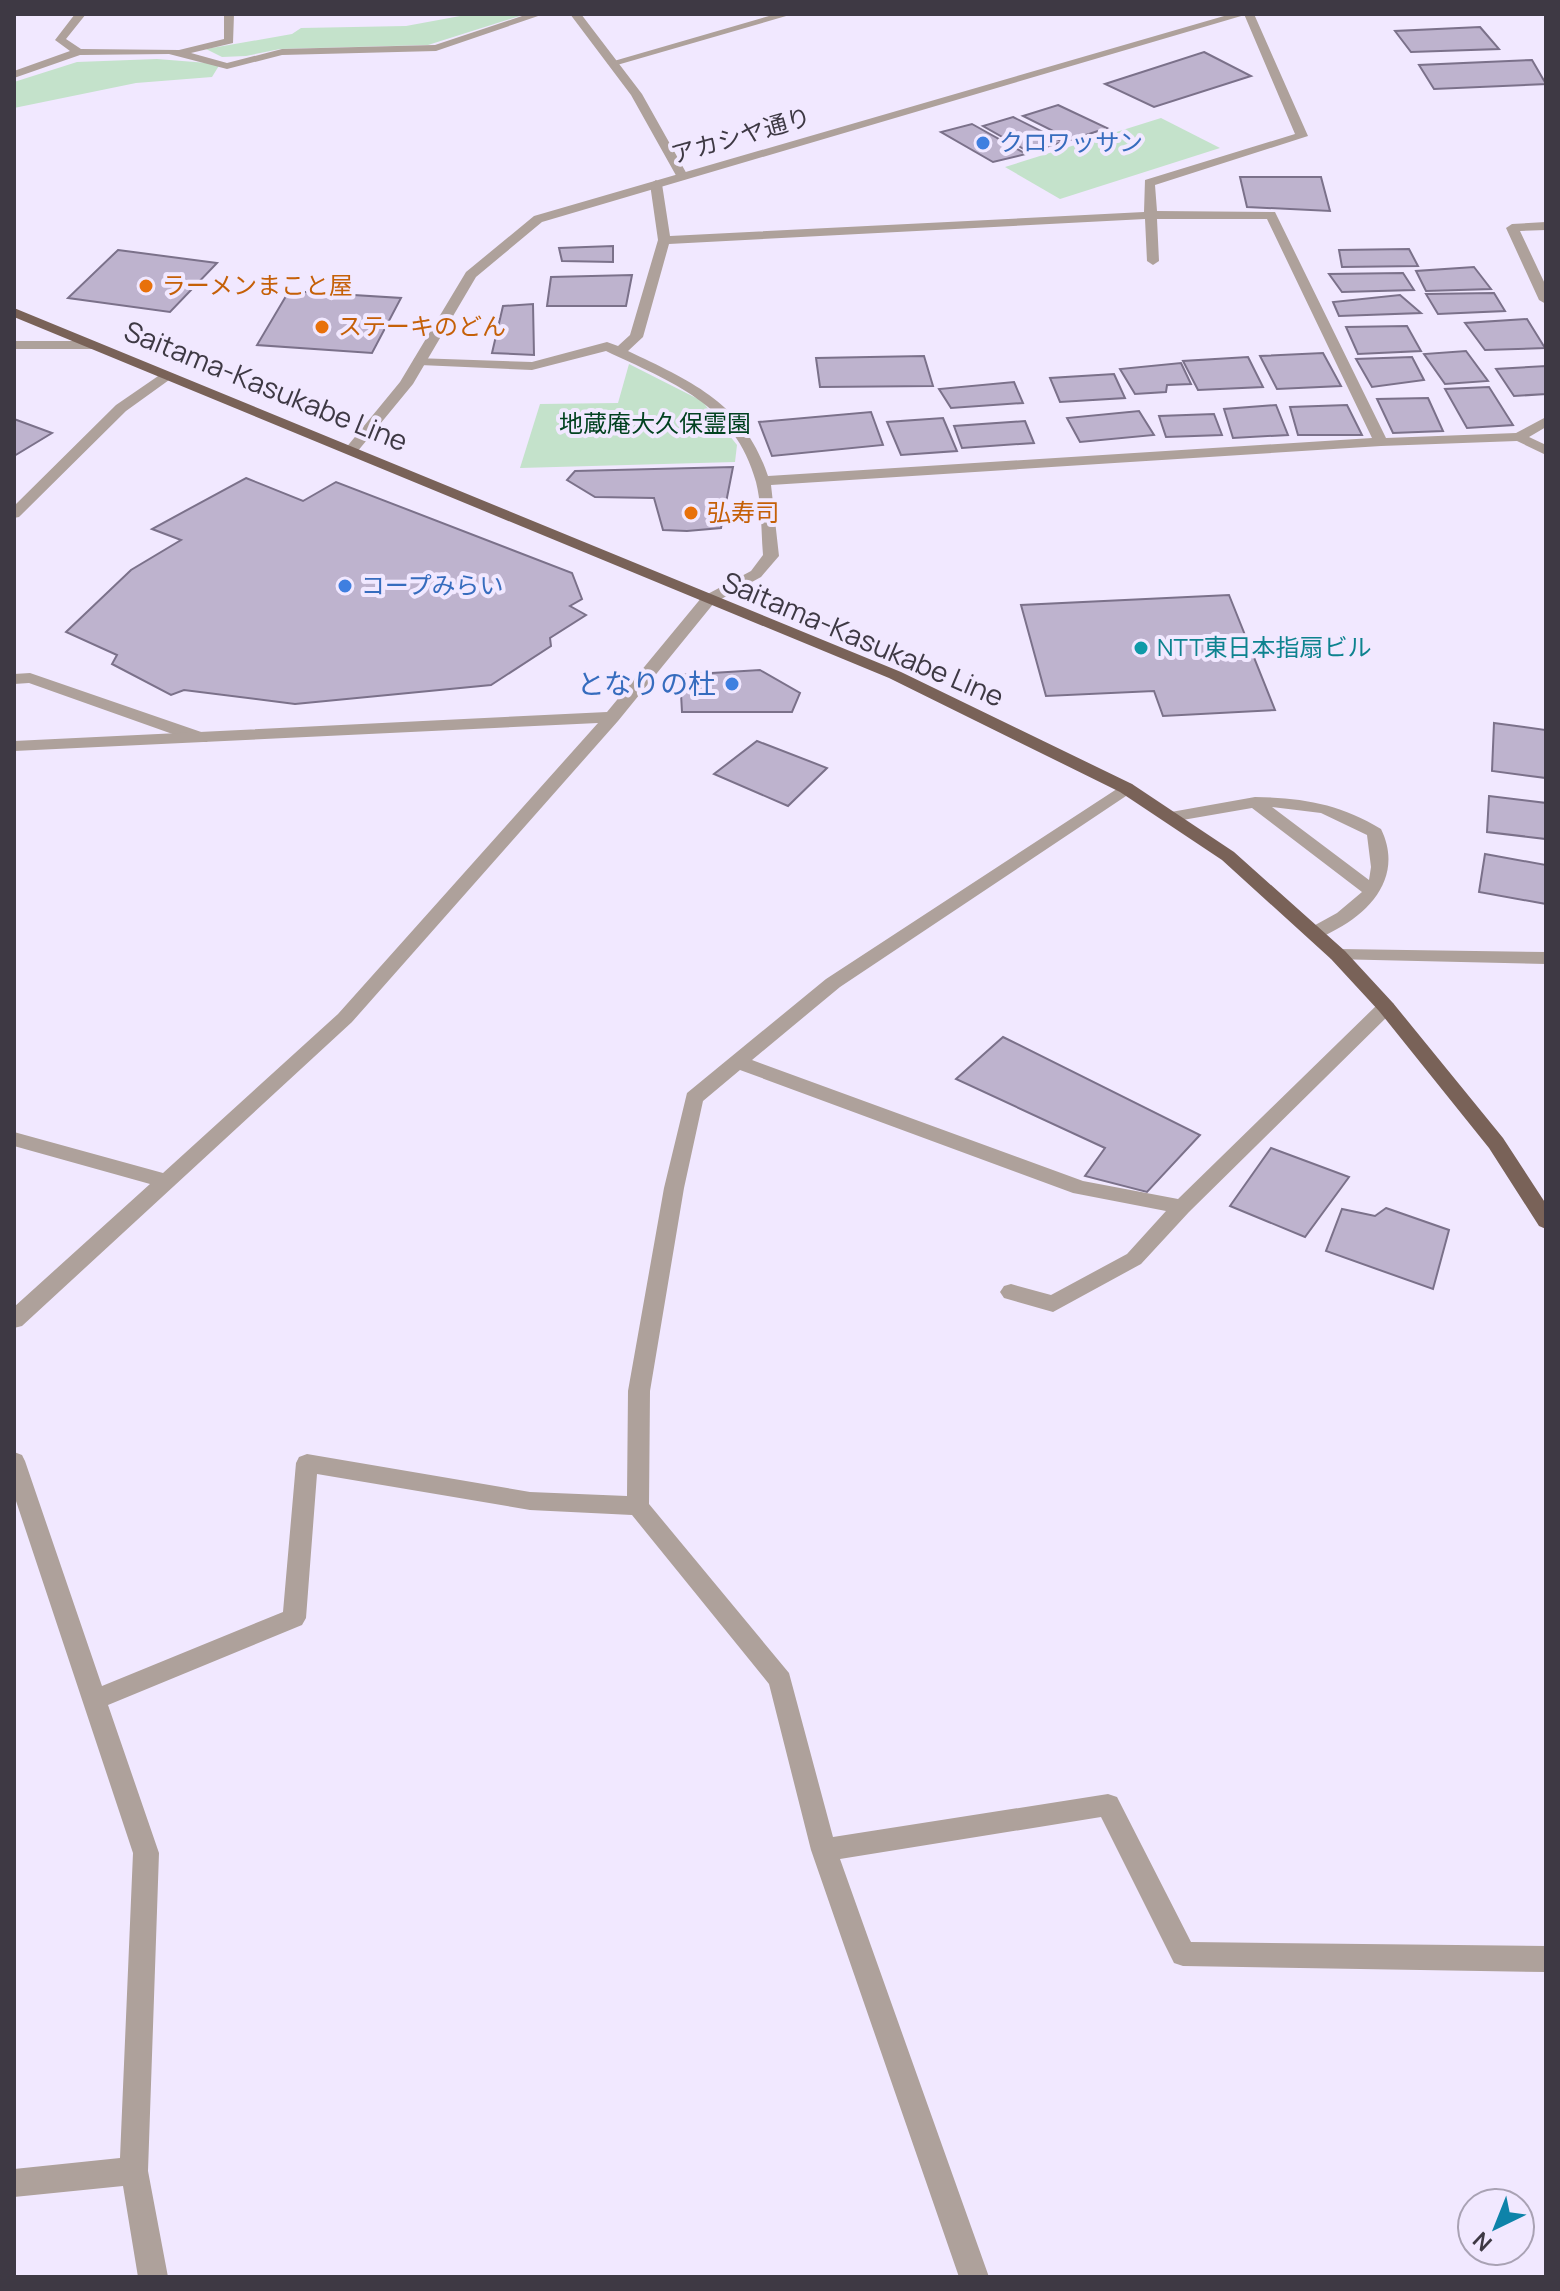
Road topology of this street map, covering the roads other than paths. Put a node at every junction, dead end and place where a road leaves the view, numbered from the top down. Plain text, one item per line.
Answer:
1 (81, 14) edge
2 (229, 14) edge
3 (539, 14) edge
4 (575, 14) edge
5 (788, 14) edge
6 (1246, 14) edge
7 (79, 52) junction
8 (179, 53) junction
9 (613, 63) junction
10 (14, 75) edge
11 (682, 176) junction
12 (656, 184) junction
13 (1151, 215) junction
14 (1546, 226) edge
15 (664, 240) junction
16 (1153, 261) dead end
17 (1546, 300) edge
18 (14, 312) edge
19 (14, 345) edge
20 (93, 345) junction
21 (619, 352) junction
22 (420, 361) junction
23 (169, 375) junction
24 (1546, 421) edge
25 (1519, 437) junction
26 (1381, 442) junction
27 (352, 449) junction
28 (1546, 451) edge
29 (763, 481) junction
30 (14, 514) edge
31 (708, 600) junction
32 (14, 679) edge
33 (612, 717) junction
34 (201, 738) junction
35 (14, 746) edge
36 (1126, 788) junction
37 (1255, 802) junction
38 (1171, 817) junction
39 (1370, 890) junction
40 (1314, 933) junction
41 (1338, 955) junction
42 (1546, 958) edge
43 (1386, 1007) junction
44 (738, 1062) junction
45 (14, 1139) edge
46 (167, 1181) junction
47 (1182, 1207) junction
48 (1546, 1221) edge
49 (1011, 1292) dead end
50 (14, 1320) edge
51 (14, 1461) edge
52 (638, 1506) junction
53 (94, 1700) junction
54 (824, 1850) junction
55 (1546, 1959) edge
56 (134, 2171) junction
57 (14, 2183) edge
58 (153, 2277) edge
59 (974, 2277) edge

1 - 7 street
2 - 8 street
3 - 8 street
4 - 9 street
5 - 9 street
6 - 11 street, アカシヤ通り
6 - 13 street
7 - 8 street
7 - 10 street
9 - 11 street
11 - 12 street, アカシヤ通り
12 - 15 street
12 - 22 street, アカシヤ通り
13 - 15 street
13 - 16 street
13 - 26 street
14 - 17 street
15 - 21 street
18 - 20 main road, Saitama-Kasukabe Line
19 - 20 street
20 - 23 main road, Saitama-Kasukabe Line
21 - 22 street
21 - 29 street
22 - 27 street, アカシヤ通り
23 - 27 main road, Saitama-Kasukabe Line
23 - 30 street
24 - 25 street
25 - 26 street
25 - 28 street
26 - 29 street
27 - 31 main road, Saitama-Kasukabe Line
29 - 31 street
31 - 33 street
31 - 36 main road, Saitama-Kasukabe Line
32 - 34 street
33 - 34 street
33 - 46 street
34 - 35 street
36 - 38 main road, Saitama-Kasukabe Line
36 - 44 street
37 - 38 street
37 - 39 street
37 - 39 street
38 - 40 main road, Saitama-Kasukabe Line
39 - 40 street
40 - 41 main road, Saitama-Kasukabe Line
41 - 42 street
41 - 43 main road, Saitama-Kasukabe Line
43 - 47 street
43 - 48 main road, Saitama-Kasukabe Line
44 - 47 street
44 - 52 street
45 - 46 street
46 - 50 street
47 - 49 street
51 - 53 street
52 - 53 street
52 - 54 street
53 - 56 street
54 - 55 street
54 - 59 street
56 - 57 street
56 - 58 street

